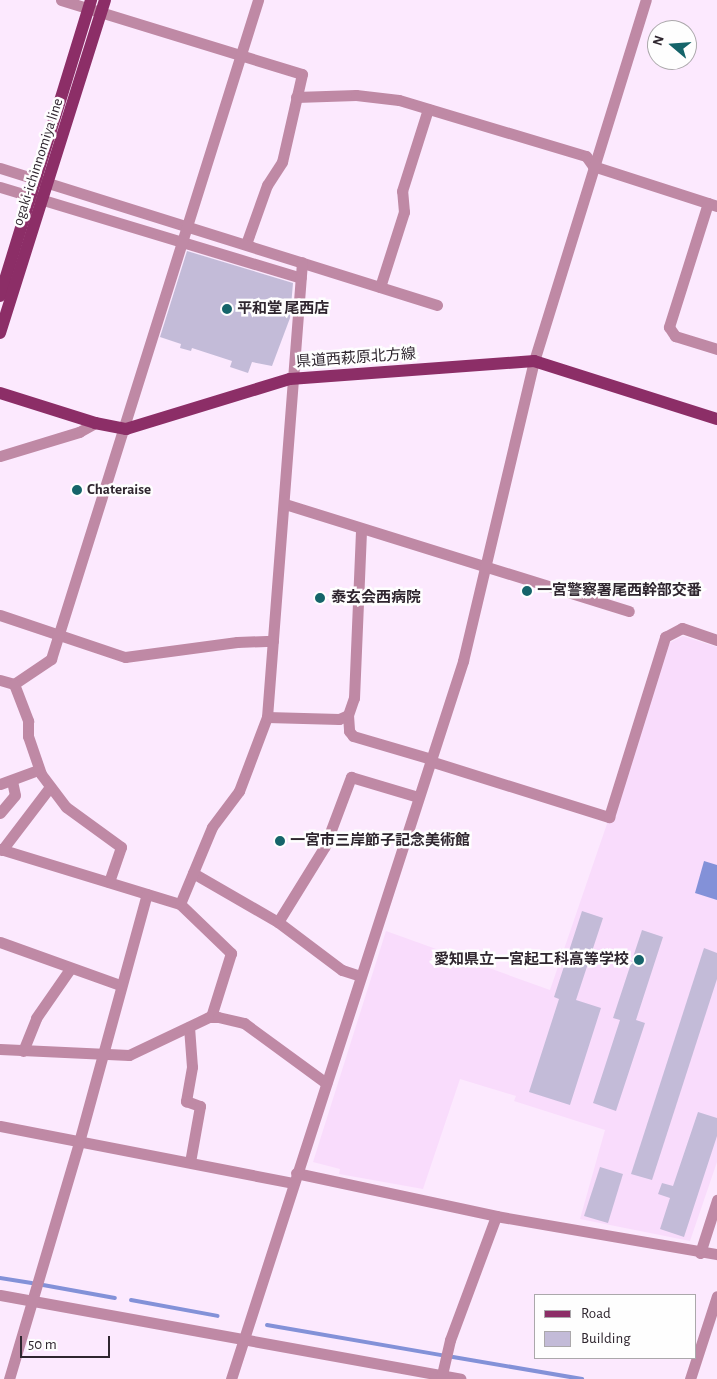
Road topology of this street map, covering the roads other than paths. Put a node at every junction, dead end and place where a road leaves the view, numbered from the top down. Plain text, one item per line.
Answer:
1 (61, 0) edge
2 (105, 0) edge
3 (258, 0) edge
4 (646, 0) edge
5 (89, 4) edge
6 (101, 13) junction
7 (240, 57) junction
8 (296, 97) junction
9 (428, 110) junction
10 (593, 166) junction
11 (0, 168) edge
12 (43, 181) junction
13 (0, 188) edge
14 (37, 199) junction
15 (712, 204) edge
16 (189, 226) junction
17 (184, 242) junction
18 (246, 244) junction
19 (302, 262) junction
20 (301, 278) junction
21 (380, 287) junction
22 (0, 296) edge
23 (436, 305) dead end
24 (0, 333) edge
25 (717, 349) edge
26 (534, 361) junction
27 (295, 378) junction
28 (0, 393) edge
29 (717, 419) edge
30 (95, 423) junction
31 (126, 429) junction
32 (0, 456) edge
33 (285, 504) junction
34 (361, 529) junction
35 (486, 567) junction
36 (630, 612) dead end
37 (0, 615) edge
38 (58, 634) junction
39 (717, 640) edge
40 (272, 641) junction
41 (0, 680) edge
42 (14, 684) junction
43 (348, 715) junction
44 (267, 717) junction
45 (430, 760) junction
46 (38, 770) junction
47 (12, 781) junction
48 (0, 784) edge
49 (50, 788) junction
50 (418, 797) junction
51 (0, 813) edge
52 (1, 850) edge
53 (193, 872) junction
54 (109, 882) junction
55 (147, 894) junction
56 (180, 904) junction
57 (278, 922) junction
58 (0, 942) edge
59 (70, 969) junction
60 (360, 976) junction
61 (120, 985) junction
62 (211, 1017) junction
63 (189, 1027) junction
64 (0, 1050) edge
65 (23, 1051) junction
66 (103, 1054) junction
67 (326, 1083) junction
68 (0, 1126) edge
69 (79, 1142) junction
70 (190, 1162) junction
71 (294, 1178) junction
72 (717, 1200) edge
73 (496, 1216) junction
74 (700, 1253) junction
75 (717, 1254) edge
76 (0, 1295) edge
77 (717, 1296) edge
78 (34, 1301) junction
79 (244, 1338) junction
80 (697, 1357) edge
81 (697, 1359) edge
82 (442, 1377) edge
83 (9, 1379) edge
84 (231, 1379) edge
85 (460, 1379) edge
86 (690, 1379) edge

1 - 5 street
2 - 6 main road, ogaki-ichinnomiya line
3 - 7 street
4 - 10 street
5 - 6 street
5 - 12 main road, ogaki-ichinnomiya line
6 - 7 street
6 - 12 main road, ogaki-ichinnomiya line
7 - 8 street
7 - 16 street
8 - 9 street
8 - 18 street
9 - 10 street
9 - 21 street
10 - 15 street
10 - 26 street
11 - 12 street
12 - 14 main road, ogaki-ichinnomiya line
12 - 16 street
13 - 14 street
14 - 17 street
14 - 22 main road, ogaki-ichinnomiya line
14 - 24 main road, ogaki-ichinnomiya line
15 - 25 street
16 - 17 street
16 - 18 street
17 - 20 street
17 - 31 street
18 - 19 street
19 - 20 street
19 - 21 street
20 - 27 street
21 - 23 street
26 - 27 main road, 県道西萩原北方線
26 - 29 main road, 県道西萩原北方線
26 - 35 street
27 - 31 main road, 県道西萩原北方線
27 - 33 street
28 - 30 main road, 県道西萩原北方線
30 - 31 main road, 県道西萩原北方線
30 - 32 street
31 - 38 street
33 - 34 street
33 - 40 street
34 - 35 street
34 - 43 street
35 - 36 street
35 - 45 street
37 - 38 street
38 - 40 street
38 - 42 street
39 - 45 street
40 - 44 street
41 - 42 street
42 - 46 street
43 - 44 street
43 - 45 street
44 - 53 street
45 - 50 street
46 - 47 street
46 - 49 street
47 - 48 street
47 - 51 street
49 - 52 street
49 - 54 street
50 - 57 street
50 - 60 street
52 - 54 street
53 - 56 street
53 - 57 street
54 - 55 street
55 - 56 street
55 - 61 street
56 - 62 street
57 - 60 street
58 - 59 street
59 - 61 street
59 - 65 street
60 - 67 street
61 - 66 street
62 - 63 street
62 - 67 street
63 - 66 street
63 - 70 street
64 - 65 street
65 - 66 street
66 - 69 street
67 - 71 street
68 - 69 street
69 - 70 street
69 - 78 street
70 - 71 street
71 - 73 street
71 - 79 street
72 - 74 street
73 - 74 street
73 - 82 street
74 - 75 street
76 - 78 street
77 - 80 street
78 - 79 street
78 - 83 street
79 - 82 street
79 - 84 street
81 - 86 street
82 - 85 street

